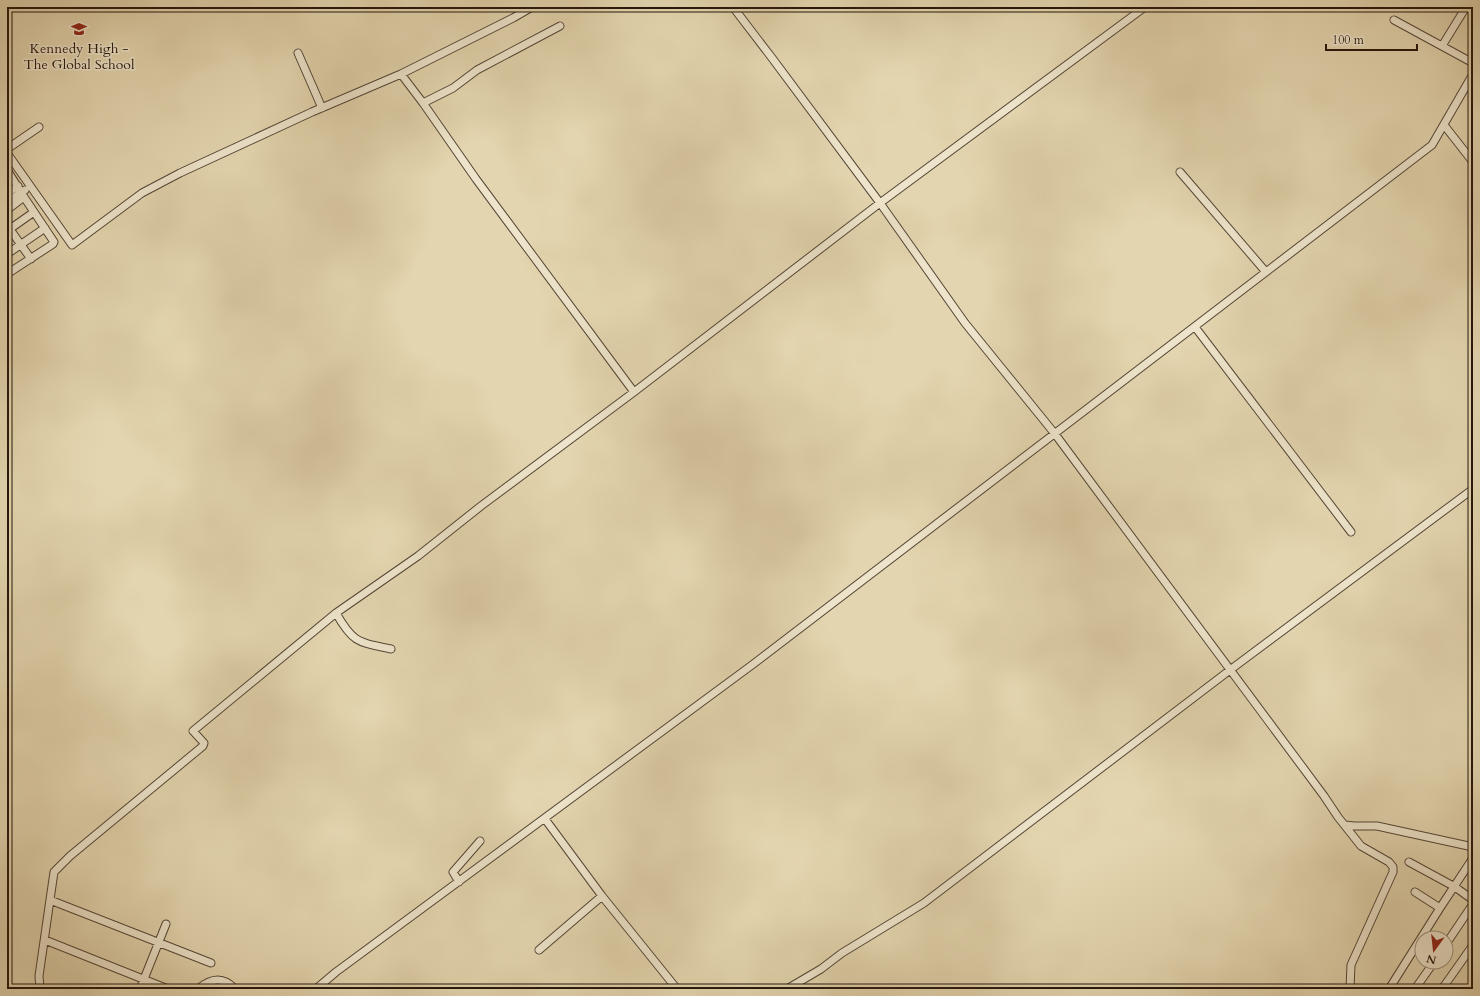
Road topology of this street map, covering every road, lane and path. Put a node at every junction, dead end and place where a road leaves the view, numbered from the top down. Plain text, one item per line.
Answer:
1 (532, 7) edge
2 (733, 7) edge
3 (1144, 7) edge
4 (1466, 7) edge
5 (1394, 20) dead end
6 (560, 26) dead end
7 (1442, 46) junction
8 (298, 54) dead end
9 (1473, 63) edge
10 (401, 74) junction
11 (1473, 74) edge
12 (423, 103) junction
13 (322, 108) junction
14 (1444, 125) junction
15 (39, 126) dead end
16 (7, 149) edge
17 (7, 152) edge
18 (1473, 162) edge
19 (7, 170) edge
20 (1180, 172) dead end
21 (30, 186) junction
22 (21, 192) junction
23 (7, 193) edge
24 (7, 202) edge
25 (880, 204) junction
26 (7, 210) edge
27 (34, 212) junction
28 (8, 228) edge
29 (45, 228) junction
30 (21, 244) junction
31 (7, 254) edge
32 (31, 259) junction
33 (1266, 272) junction
34 (7, 274) edge
35 (1195, 327) junction
36 (634, 392) junction
37 (1054, 434) junction
38 (1473, 488) edge
39 (1351, 532) dead end
40 (336, 613) junction
41 (391, 649) dead end
42 (1230, 670) junction
43 (545, 819) junction
44 (1345, 825) junction
45 (480, 841) dead end
46 (1473, 847) edge
47 (1473, 858) edge
48 (1409, 862) dead end
49 (459, 882) junction
50 (1455, 887) junction
51 (1415, 892) dead end
52 (602, 896) junction
53 (50, 900) junction
54 (1473, 900) edge
55 (1473, 904) edge
56 (1440, 908) junction
57 (166, 924) dead end
58 (1454, 932) edge
59 (45, 940) junction
60 (158, 942) junction
61 (1473, 945) edge
62 (539, 950) dead end
63 (212, 963) dead end
64 (1428, 970) edge
65 (144, 979) junction
66 (40, 989) edge
67 (140, 989) edge
68 (168, 989) edge
69 (198, 989) edge
70 (235, 989) edge
71 (316, 989) edge
72 (677, 989) edge
73 (787, 989) edge
74 (1350, 989) edge
75 (1389, 989) edge
76 (1415, 989) edge
77 (1442, 989) edge

1 - 10 street
2 - 25 street
3 - 25 street
4 - 7 street
5 - 7 street
6 - 12 street
7 - 9 street
8 - 13 street
10 - 12 street
10 - 13 street
11 - 14 street
12 - 36 street
13 - 21 street
14 - 18 street
14 - 33 street
15 - 16 street
17 - 21 street
19 - 22 street
20 - 33 street
21 - 22 street
22 - 23 street
22 - 24 street
22 - 26 street
22 - 27 street
25 - 36 street
25 - 37 street
27 - 28 street
27 - 29 street
28 - 30 street
29 - 30 street
29 - 32 street
30 - 31 street
30 - 32 street
32 - 34 street
33 - 35 street
35 - 37 street
35 - 39 street
36 - 40 street
37 - 42 street
37 - 43 street
38 - 42 street
40 - 41 street
40 - 53 street
42 - 44 street
42 - 73 street
43 - 49 street
43 - 52 street
44 - 46 street
44 - 74 street
45 - 49 street
47 - 50 street
48 - 50 street
49 - 71 street
50 - 54 street
50 - 56 street
51 - 56 street
52 - 62 street
52 - 72 street
53 - 59 street
53 - 60 street
55 - 58 street
56 - 75 street
57 - 60 street
59 - 65 street
59 - 66 street
60 - 63 street
60 - 65 street
61 - 77 street
64 - 76 street
65 - 67 street
65 - 68 street
69 - 70 street

